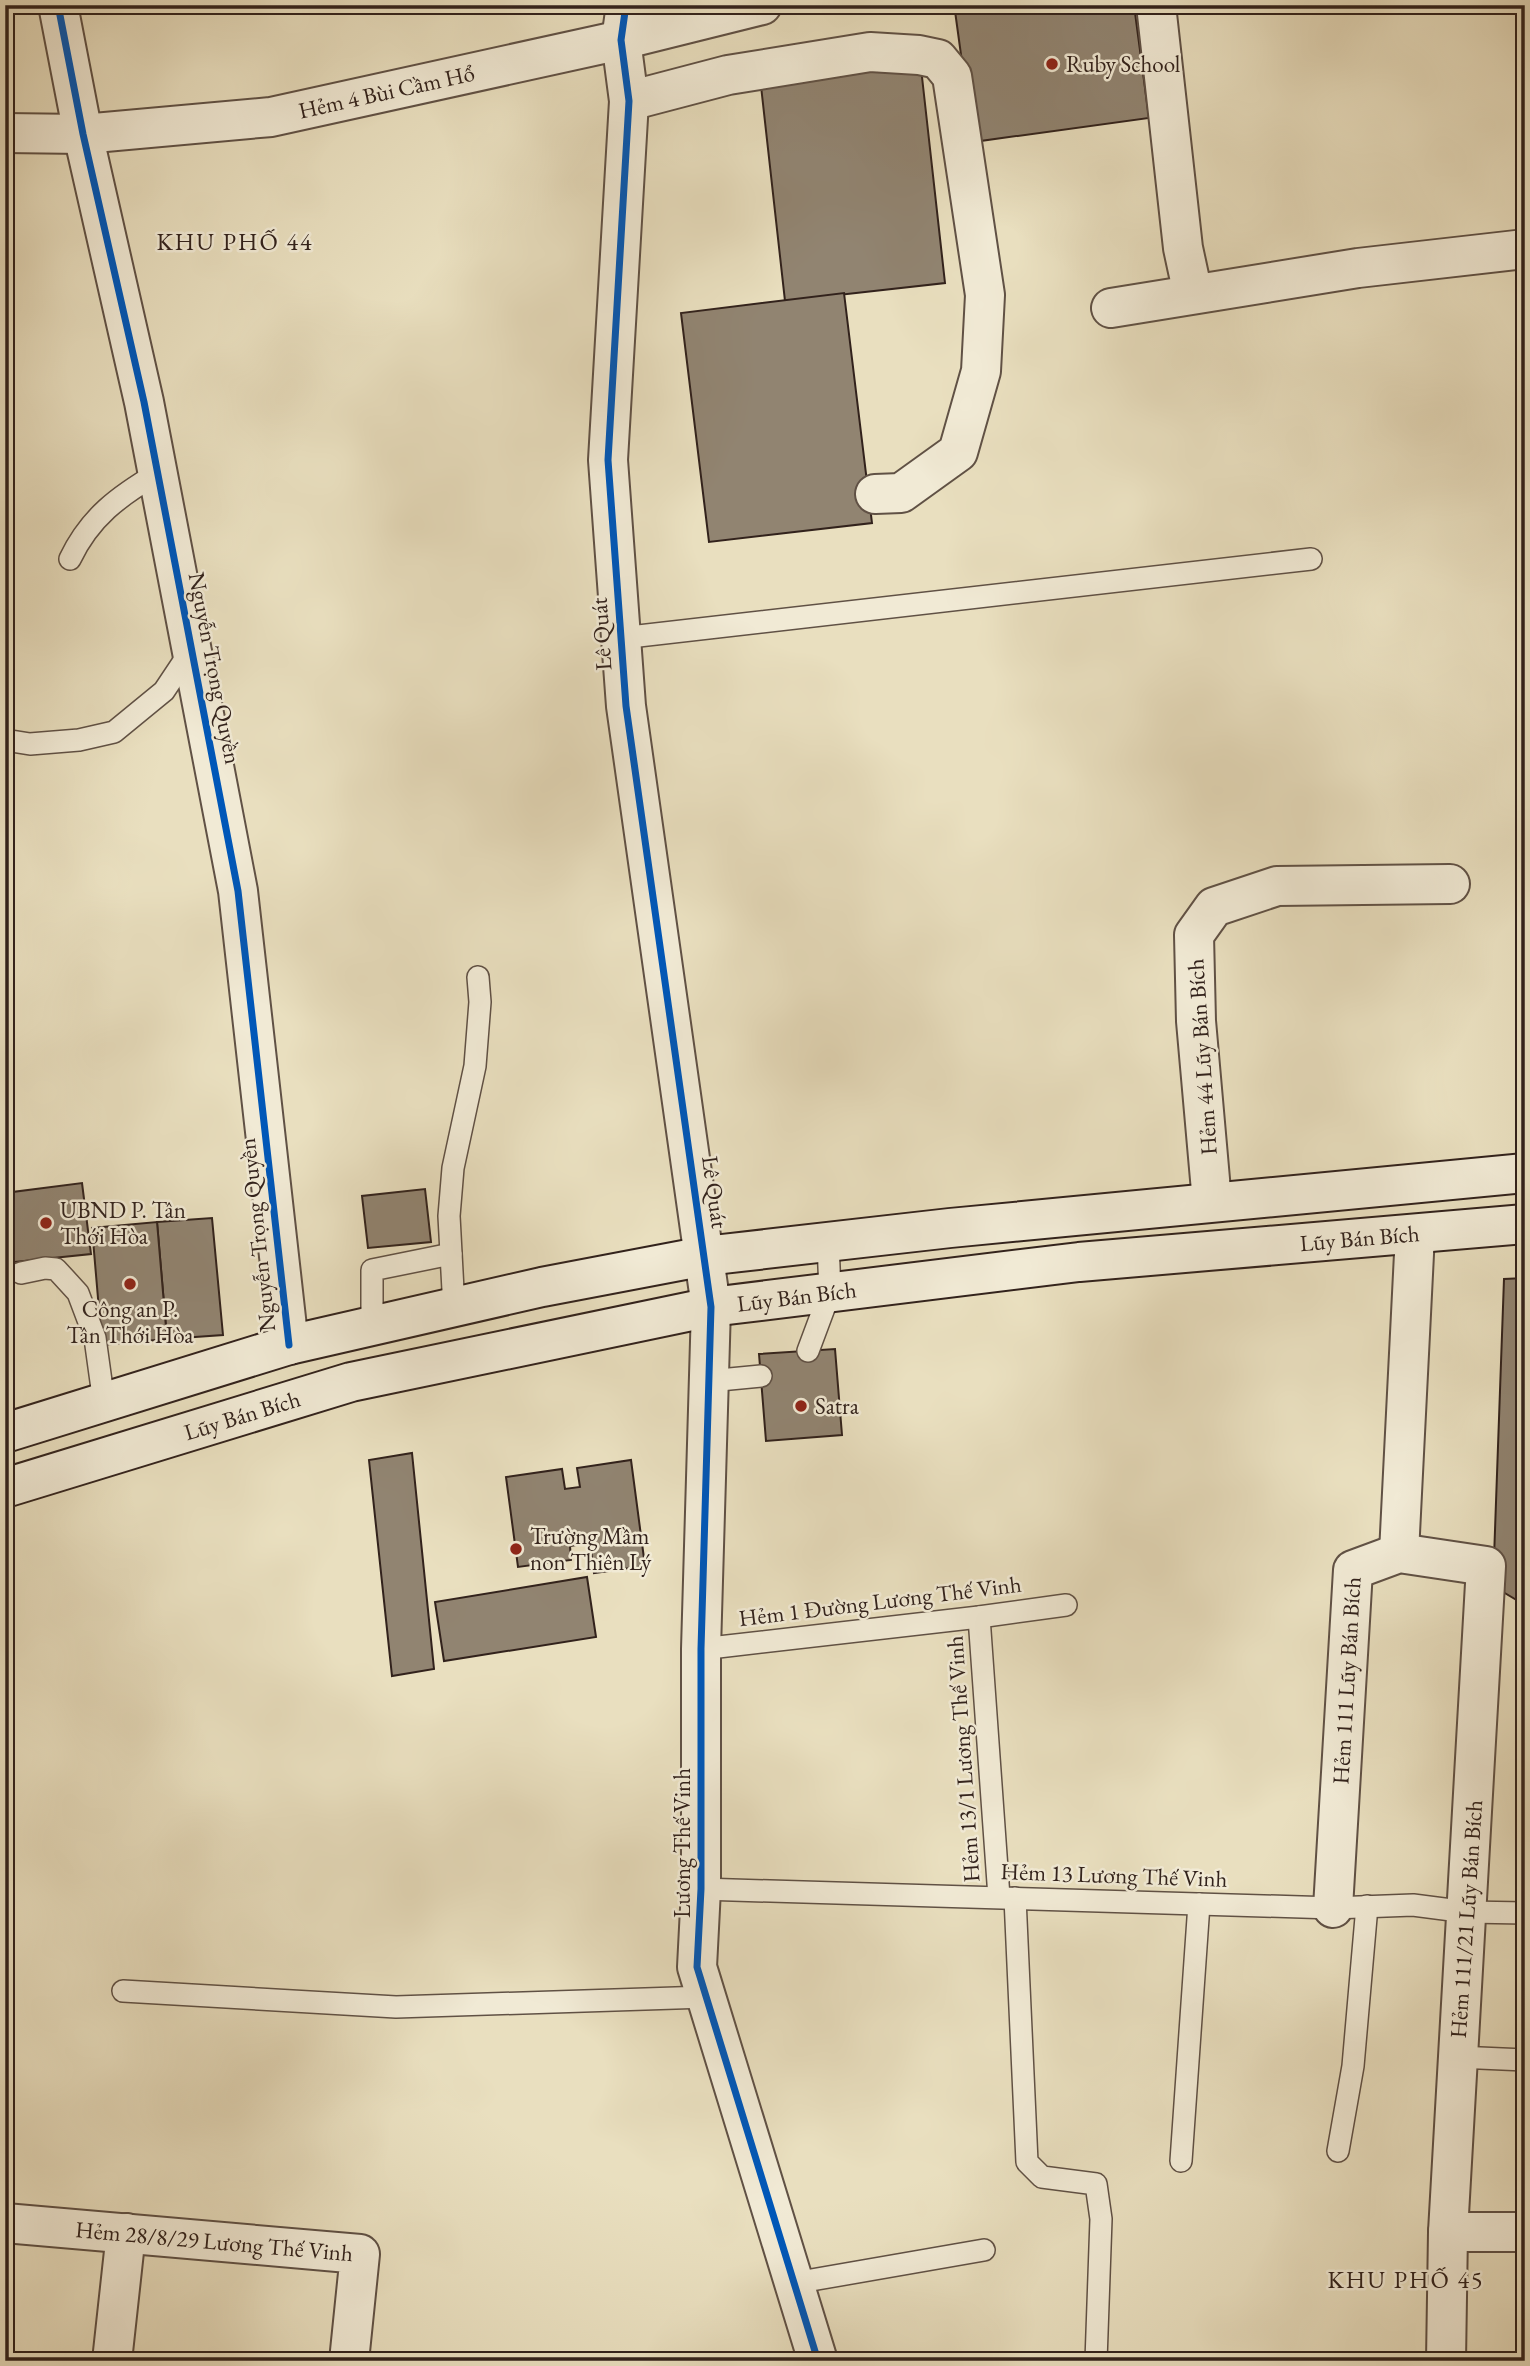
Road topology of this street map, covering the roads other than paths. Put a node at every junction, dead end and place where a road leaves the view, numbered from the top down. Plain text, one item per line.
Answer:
1 (58, 5) edge
2 (762, 5) edge
3 (1156, 5) edge
4 (623, 22) edge
5 (629, 101) junction
6 (5, 133) edge
7 (83, 134) junction
8 (1525, 249) edge
9 (1203, 292) junction
10 (1111, 308) dead end
11 (158, 474) junction
12 (875, 494) dead end
13 (70, 559) dead end
14 (1311, 559) dead end
15 (621, 638) junction
16 (192, 649) junction
17 (5, 740) edge
18 (1450, 884) dead end
19 (478, 976) dead end
20 (1525, 1172) edge
21 (1212, 1202) junction
22 (1525, 1224) edge
23 (1415, 1234) junction
24 (828, 1242) junction
25 (451, 1254) junction
26 (705, 1256) junction
27 (20, 1273) dead end
28 (830, 1292) junction
29 (711, 1307) junction
30 (454, 1309) junction
31 (372, 1327) junction
32 (289, 1345) junction
33 (808, 1351) dead end
34 (761, 1376) dead end
35 (709, 1381) junction
36 (104, 1403) junction
37 (5, 1433) edge
38 (5, 1488) edge
39 (1399, 1553) junction
40 (1066, 1605) dead end
41 (979, 1617) junction
42 (701, 1648) junction
43 (701, 1889) junction
44 (1007, 1898) junction
45 (1199, 1904) junction
46 (1350, 1907) junction
47 (1467, 1912) junction
48 (1525, 1913) edge
49 (123, 1991) dead end
50 (706, 1997) junction
51 (1457, 2057) junction
52 (1525, 2060) edge
53 (1338, 2151) dead end
54 (1181, 2161) dead end
55 (5, 2223) edge
56 (1448, 2232) junction
57 (1525, 2232) edge
58 (126, 2233) junction
59 (984, 2250) dead end
60 (794, 2283) junction
61 (112, 2361) edge
62 (349, 2361) edge
63 (818, 2361) edge
64 (1096, 2361) edge
65 (1446, 2361) edge

1 - 7 street, Nguyễn Trọng Quyền
2 - 4 street, Hẻm 4 Bùi Cầm Hổ
3 - 9 street
4 - 5 street, Lê Quát
4 - 7 street, Hẻm 4 Bùi Cầm Hổ
5 - 12 street
5 - 15 street, Lê Quát
6 - 7 street, Hẻm 4 Bùi Cầm Hổ
7 - 11 street, Nguyễn Trọng Quyền
8 - 9 street
9 - 10 street
11 - 13 lane
11 - 16 street, Nguyễn Trọng Quyền
14 - 15 lane
15 - 26 street, Lê Quát
16 - 17 lane
16 - 32 street, Nguyễn Trọng Quyền
18 - 21 street, Hẻm 44 Lũy Bán Bích
19 - 25 lane
20 - 21 street
21 - 24 street
22 - 23 street, Lũy Bán Bích
23 - 28 street, Lũy Bán Bích
23 - 39 street
24 - 26 street
24 - 28 lane
25 - 30 lane
25 - 31 lane
26 - 29 street, Lê Quát
26 - 30 street
27 - 36 lane
28 - 29 street, Lũy Bán Bích
28 - 33 lane
29 - 35 street, Lương Thế Vinh
29 - 38 street, Lũy Bán Bích
30 - 31 street
31 - 32 street
32 - 36 street
34 - 35 lane
35 - 42 street, Lương Thế Vinh
36 - 37 street
39 - 46 street, Hẻm 111 Lũy Bán Bích
39 - 47 street, Hẻm 111/21 Lũy Bán Bích
40 - 41 lane, Hẻm 1 Đường Lương Thế Vinh
41 - 42 lane, Hẻm 1 Đường Lương Thế Vinh
41 - 44 lane, Hẻm 13/1 Lương Thế Vinh
42 - 43 street, Lương Thế Vinh
43 - 44 lane, Hẻm 13 Lương Thế Vinh
43 - 50 street, Lương Thế Vinh
44 - 45 lane, Hẻm 13 Lương Thế Vinh
44 - 64 lane, Hẻm 13/1 Lương Thế Vinh
45 - 46 lane, Hẻm 13 Lương Thế Vinh
45 - 54 lane
46 - 47 lane, Hẻm 13 Lương Thế Vinh
46 - 53 lane
47 - 48 lane, Hẻm 13 Lương Thế Vinh
47 - 51 street, Hẻm 111/21 Lũy Bán Bích
49 - 50 lane
50 - 60 street, Lương Thế Vinh
51 - 52 lane
51 - 56 street, Hẻm 111/21 Lũy Bán Bích
55 - 58 street, Hẻm 28/8/29 Lương Thế Vinh
56 - 57 street
56 - 65 street, Hẻm 111/21 Lũy Bán Bích
58 - 61 street
58 - 62 street, Hẻm 28/8/29 Lương Thế Vinh
59 - 60 lane
60 - 63 street, Lương Thế Vinh

